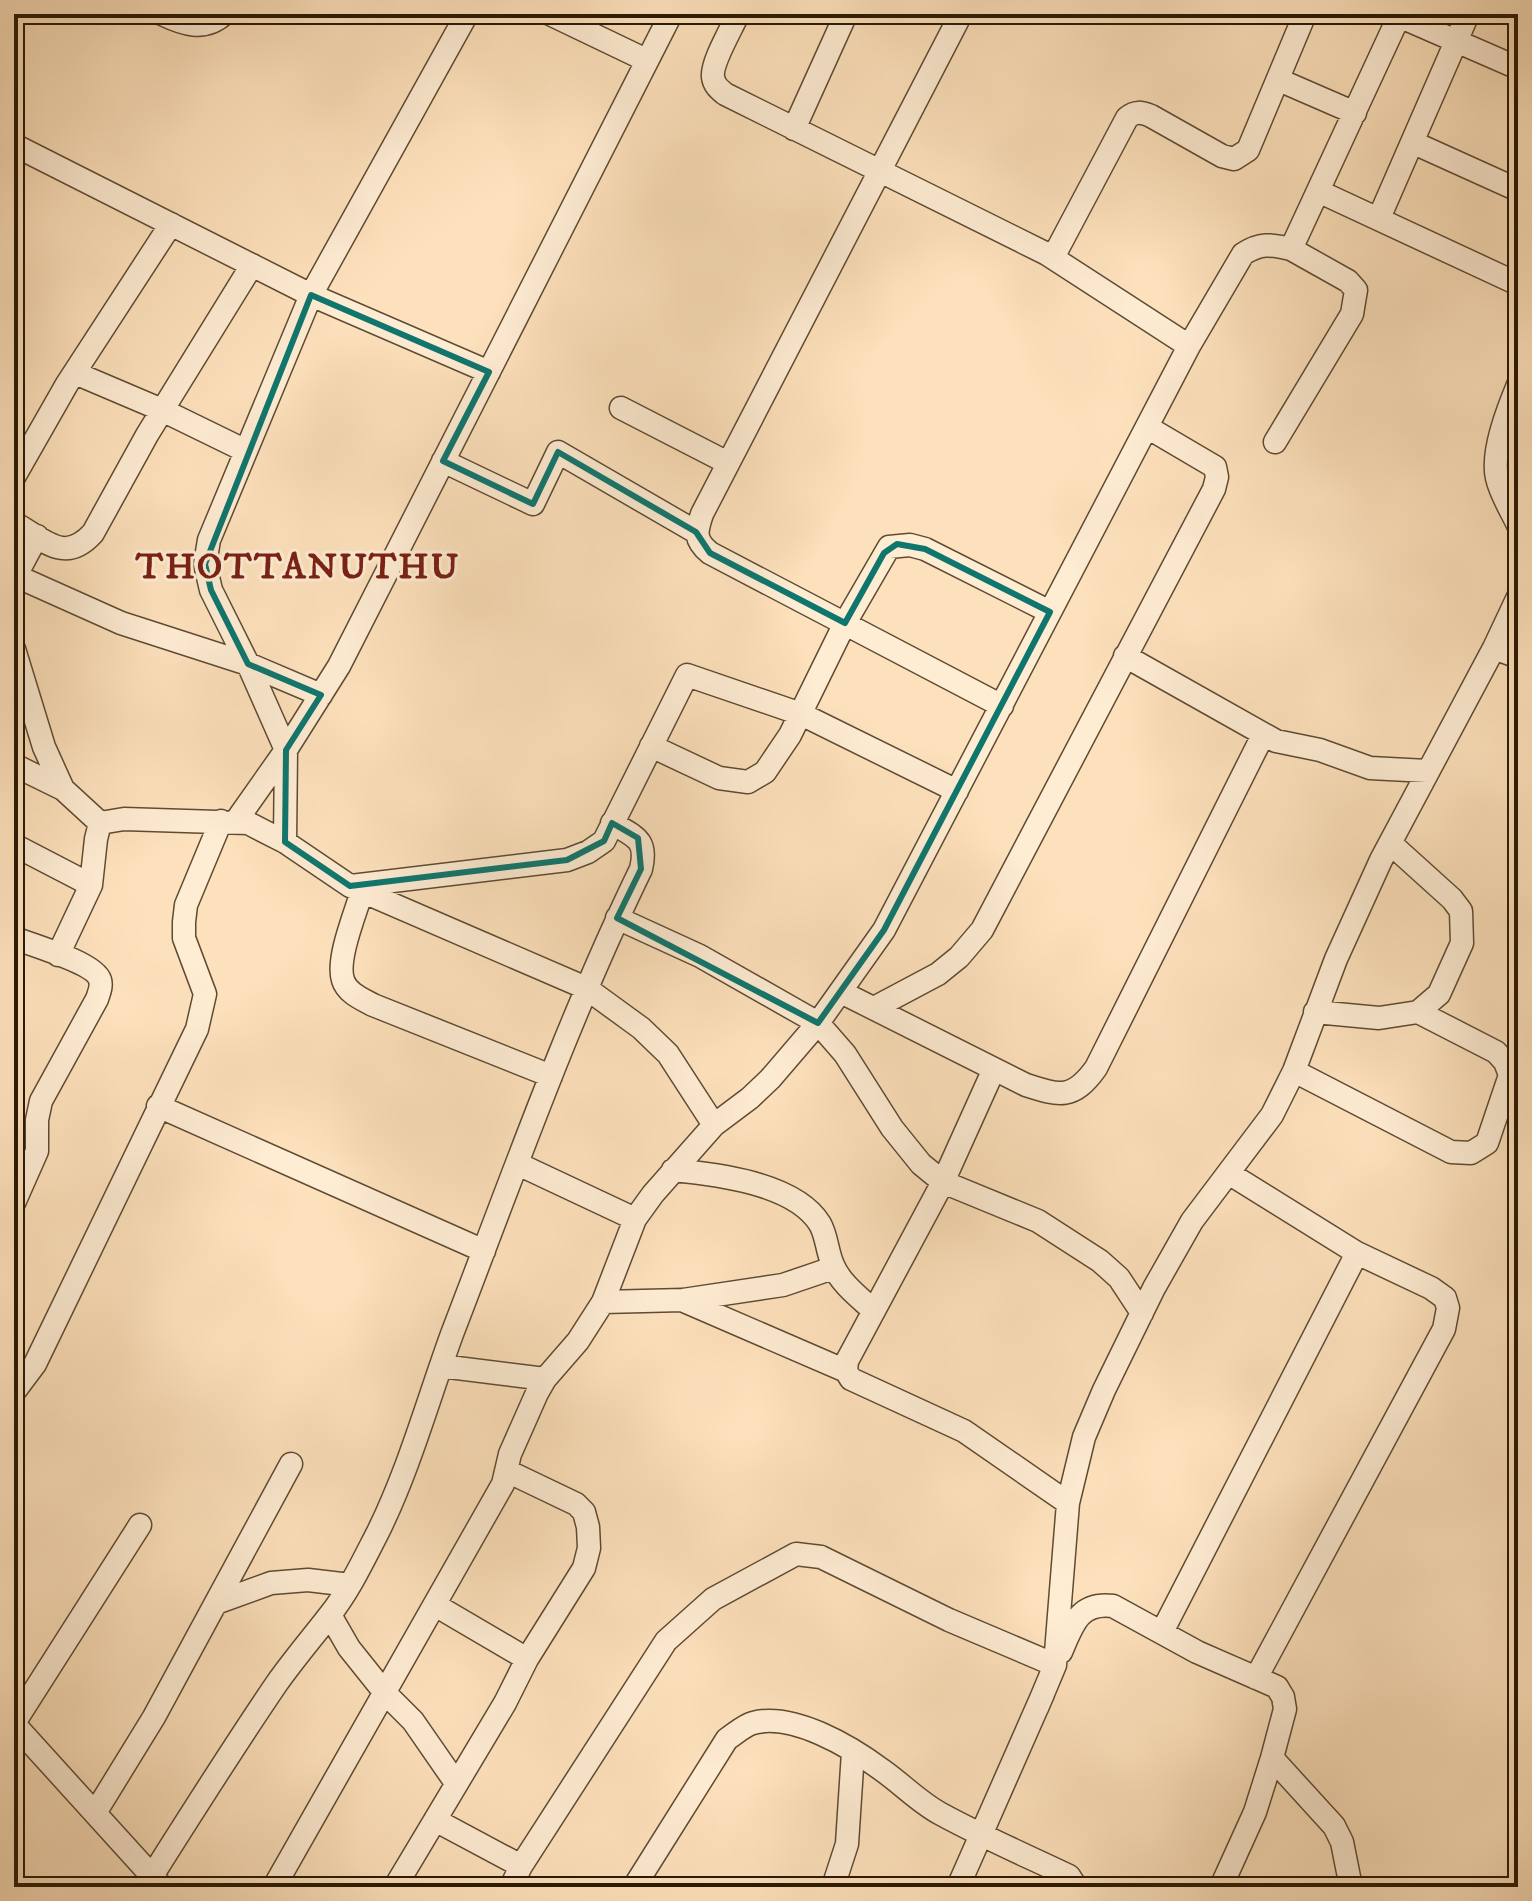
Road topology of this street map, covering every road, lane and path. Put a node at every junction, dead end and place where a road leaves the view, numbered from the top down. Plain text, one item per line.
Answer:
1 (162, 14) edge
2 (224, 14) edge
3 (467, 14) edge
4 (550, 14) edge
5 (671, 14) edge
6 (738, 14) edge
7 (846, 14) edge
8 (1305, 14) edge
9 (1468, 14) edge
10 (1398, 15) edge
11 (951, 17) edge
12 (1455, 41) junction
13 (646, 60) junction
14 (1518, 68) edge
15 (1279, 80) junction
16 (1355, 113) junction
17 (794, 129) junction
18 (1414, 143) junction
19 (14, 145) edge
20 (878, 172) junction
21 (1518, 190) edge
22 (1318, 191) junction
23 (1379, 218) junction
24 (171, 224) junction
25 (1291, 249) junction
26 (1047, 254) junction
27 (252, 265) junction
28 (1518, 282) edge
29 (311, 295) junction
30 (1189, 346) junction
31 (489, 372) junction
32 (75, 373) junction
33 (1518, 385) edge
34 (621, 408) dead end
35 (162, 410) junction
36 (1147, 427) junction
37 (1275, 442) dead end
38 (246, 451) junction
39 (443, 461) junction
40 (728, 463) junction
41 (14, 477) edge
42 (14, 523) edge
43 (1518, 525) edge
44 (696, 532) junction
45 (37, 536) junction
46 (15, 578) edge
47 (1518, 597) edge
48 (1050, 612) junction
49 (845, 623) junction
50 (1494, 648) junction
51 (14, 649) edge
52 (1125, 656) junction
53 (1518, 657) edge
54 (248, 664) junction
55 (321, 695) junction
56 (1002, 706) junction
57 (801, 714) junction
58 (1263, 735) junction
59 (651, 746) junction
60 (286, 750) junction
61 (14, 765) edge
62 (1427, 771) junction
63 (63, 789) junction
64 (957, 791) junction
65 (229, 821) junction
66 (100, 823) junction
67 (612, 823) junction
68 (285, 842) junction
69 (1390, 843) junction
70 (14, 845) edge
71 (91, 885) junction
72 (356, 888) junction
73 (617, 918) junction
74 (14, 938) edge
75 (58, 955) junction
76 (586, 988) junction
77 (841, 992) junction
78 (874, 1008) junction
79 (1315, 1012) junction
80 (1418, 1012) junction
81 (818, 1023) junction
82 (994, 1069) junction
83 (1294, 1071) junction
84 (551, 1076) junction
85 (158, 1106) junction
86 (714, 1125) junction
87 (518, 1164) junction
88 (673, 1170) junction
89 (1230, 1174) junction
90 (943, 1182) junction
91 (14, 1203) edge
92 (635, 1219) junction
93 (484, 1251) junction
94 (1357, 1253) junction
95 (833, 1268) junction
96 (683, 1300) junction
97 (603, 1302) junction
98 (874, 1311) junction
99 (1142, 1313) junction
100 (441, 1366) junction
101 (846, 1371) junction
102 (545, 1379) junction
103 (14, 1392) edge
104 (291, 1464) dead end
105 (507, 1471) junction
106 (1068, 1503) junction
107 (140, 1525) dead end
108 (350, 1585) junction
109 (216, 1603) junction
110 (435, 1605) junction
111 (330, 1615) junction
112 (1162, 1632) junction
113 (527, 1659) junction
114 (1055, 1665) junction
115 (1256, 1678) junction
116 (385, 1693) junction
117 (1037, 1708) junction
118 (14, 1723) edge
119 (853, 1752) junction
120 (1272, 1758) junction
121 (456, 1783) junction
122 (95, 1813) junction
123 (435, 1820) junction
124 (984, 1834) junction
125 (516, 1877) edge
126 (157, 1881) edge
127 (274, 1887) edge
128 (395, 1887) edge
129 (634, 1887) edge
130 (833, 1887) edge
131 (958, 1887) edge
132 (1076, 1887) edge
133 (1221, 1887) edge
134 (1351, 1887) edge

1 - 2 street
3 - 29 street
4 - 13 street
5 - 13 street
6 - 17 street
7 - 17 street
8 - 15 street
9 - 12 street
10 - 12 street
10 - 16 street
11 - 20 street
12 - 14 street
12 - 18 street
13 - 31 street
15 - 16 street
15 - 26 street
16 - 22 street
17 - 20 street
18 - 21 street
18 - 23 street
19 - 24 street
20 - 26 street
20 - 40 street
22 - 23 street
22 - 25 street
23 - 28 street
24 - 27 street
24 - 32 street
25 - 30 street
25 - 37 street
26 - 30 street
27 - 29 street
27 - 35 street
29 - 31 street
29 - 38 street
30 - 36 street
31 - 39 street
32 - 35 street
32 - 41 street
33 - 43 street
34 - 40 street
35 - 38 street
35 - 45 street
36 - 48 street
36 - 52 street
38 - 54 street
39 - 44 street
39 - 55 street
40 - 44 street
42 - 45 street
44 - 49 street
45 - 46 street
46 - 54 street
47 - 50 street
48 - 49 street
48 - 56 street
49 - 56 street
49 - 57 street
50 - 53 street
50 - 62 street
51 - 63 street
52 - 58 street
52 - 78 street
54 - 55 street
54 - 60 street
55 - 60 street
56 - 64 street
57 - 59 street
57 - 59 street
57 - 64 street
58 - 62 street
58 - 82 street
59 - 67 street
60 - 65 street
60 - 68 street
61 - 63 street
62 - 69 street
63 - 66 street
64 - 77 street
65 - 66 street
65 - 68 street
65 - 85 street
66 - 71 street
67 - 72 street
67 - 73 street
68 - 72 street
69 - 79 street
69 - 80 street
70 - 71 street
71 - 75 street
72 - 76 street
72 - 84 street
73 - 76 street
73 - 81 street
74 - 75 street
75 - 91 street
76 - 84 street
76 - 86 street
77 - 78 street
77 - 81 street
78 - 82 street
79 - 80 street
79 - 83 street
80 - 83 street
81 - 86 street
81 - 90 street
82 - 90 street
83 - 89 street
84 - 87 street
85 - 93 street
85 - 103 street
86 - 88 street
87 - 92 street
87 - 93 street
88 - 92 street
88 - 95 street
89 - 94 street
89 - 99 street
90 - 98 street
90 - 99 street
92 - 97 street
93 - 100 street
94 - 112 street
94 - 115 street
95 - 96 street
95 - 98 street
96 - 97 street
96 - 101 street
97 - 102 street
98 - 101 street
99 - 106 street
100 - 102 street
100 - 108 street
101 - 106 street
102 - 105 street
104 - 109 street
105 - 110 street
105 - 113 street
106 - 114 street
107 - 118 street
108 - 109 street
108 - 111 street
109 - 122 street
110 - 113 street
110 - 116 street
111 - 116 street
111 - 126 street
112 - 115 street
112 - 117 street
113 - 121 street
114 - 117 street
114 - 125 street
115 - 120 street
116 - 121 street
116 - 127 street
117 - 124 street
118 - 122 street
119 - 124 street
119 - 129 street
119 - 130 street
120 - 133 street
120 - 134 street
121 - 123 street
122 - 126 street
123 - 125 street
123 - 128 street
124 - 131 street
124 - 132 street

